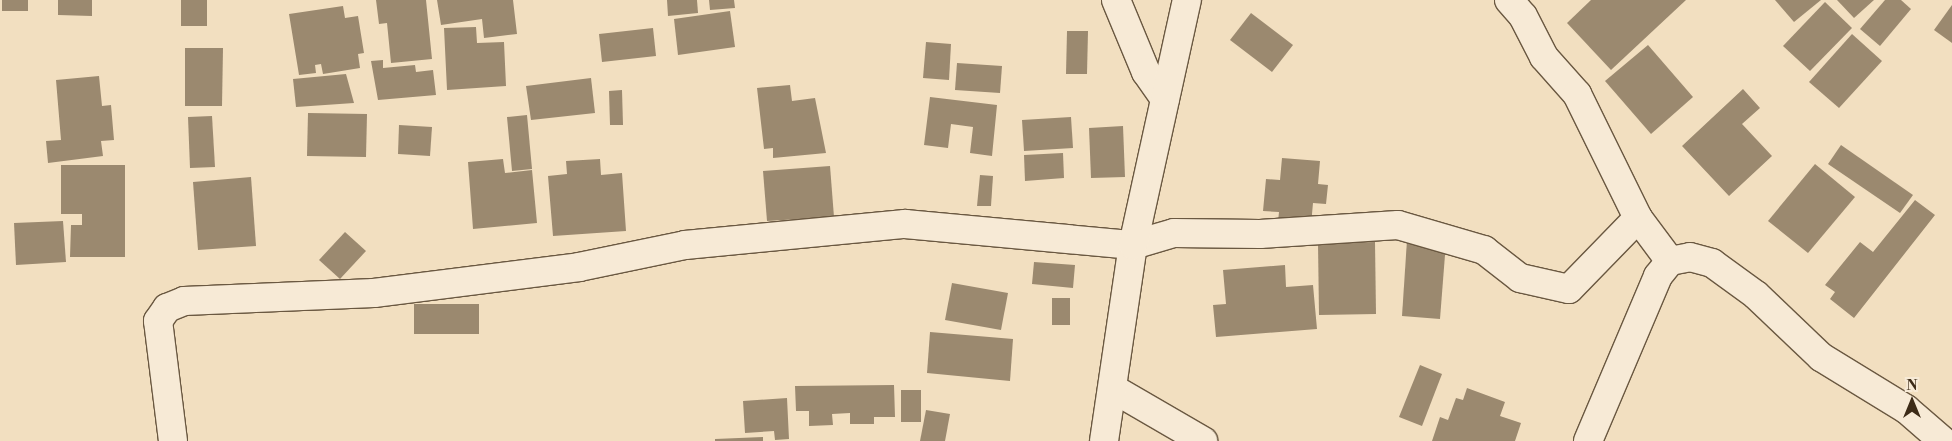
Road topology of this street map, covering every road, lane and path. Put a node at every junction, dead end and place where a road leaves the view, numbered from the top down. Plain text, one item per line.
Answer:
1 (1116, 0) edge
2 (1187, 0) edge
3 (1524, 5) edge
4 (1165, 99) junction
5 (1638, 218) junction
6 (1133, 245) junction
7 (1670, 261) junction
8 (1114, 390) junction
9 (173, 441) edge
10 (1104, 441) edge
11 (1203, 441) edge
12 (1588, 441) edge
13 (1943, 441) edge

1 - 4 street
2 - 4 street
3 - 5 street
4 - 6 street
5 - 6 street
5 - 7 street
6 - 8 street
6 - 9 street
7 - 12 street
7 - 13 street
8 - 10 street
8 - 11 street

